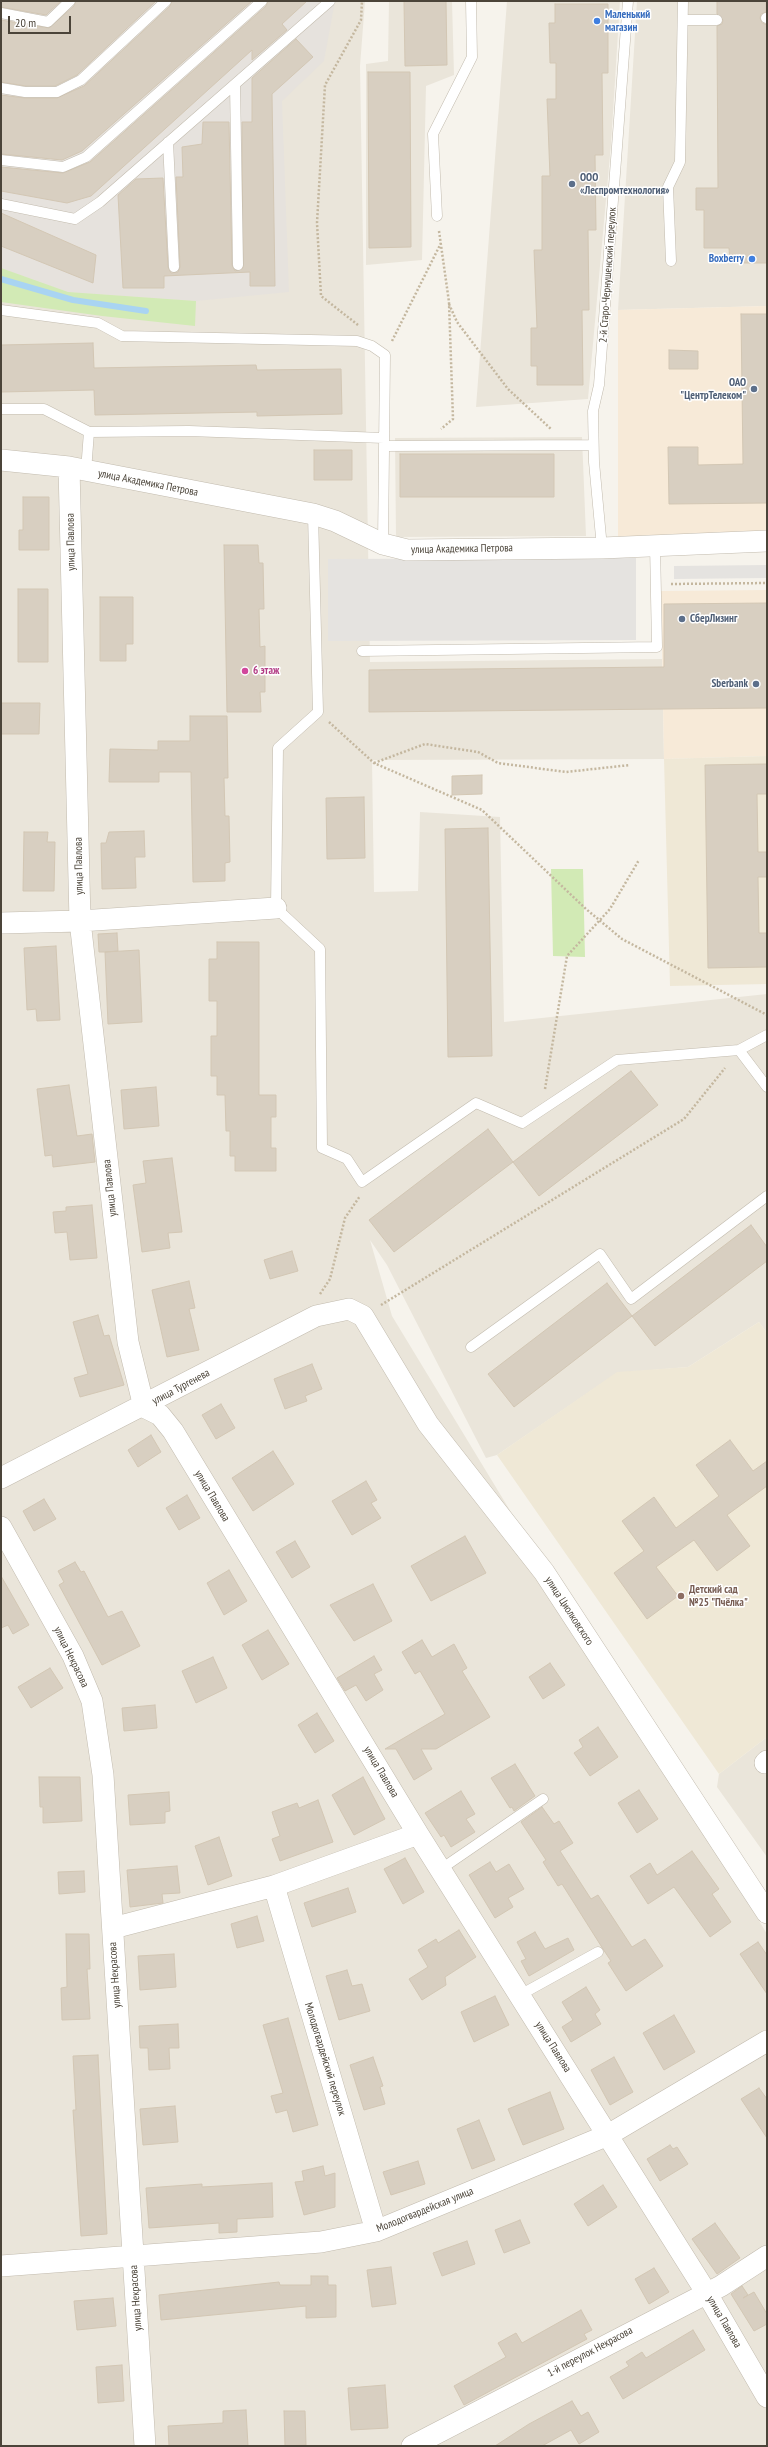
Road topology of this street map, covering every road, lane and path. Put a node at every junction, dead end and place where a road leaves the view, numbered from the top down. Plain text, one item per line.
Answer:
1 (70, 1) edge
2 (166, 1) edge
3 (262, 1) edge
4 (330, 1) edge
5 (362, 1) edge
6 (471, 1) edge
7 (628, 1) edge
8 (683, 1) edge
9 (1, 13) edge
10 (683, 20) junction
11 (717, 20) dead end
12 (235, 84) junction
13 (1, 88) edge
14 (168, 142) junction
15 (1, 160) edge
16 (1, 204) edge
17 (437, 216) joint
18 (440, 243) junction
19 (671, 261) dead end
20 (238, 266) dead end
21 (174, 267) dead end
22 (449, 302) junction
23 (1, 310) edge
24 (362, 328) dead end
25 (385, 355) junction
26 (1, 410) edge
27 (90, 432) junction
28 (384, 442) junction
29 (568, 445) junction
30 (593, 445) junction
31 (421, 446) junction
32 (1, 460) edge
33 (77, 469) junction
34 (313, 514) junction
35 (767, 541) edge
36 (383, 544) junction
37 (655, 544) junction
38 (602, 548) junction
39 (656, 584) junction
40 (767, 584) edge
41 (362, 651) dead end
42 (318, 712) junction
43 (374, 763) junction
44 (630, 765) dead end
45 (640, 860) dead end
46 (276, 908) junction
47 (600, 920) junction
48 (80, 921) junction
49 (1, 923) edge
50 (767, 1015) edge
51 (767, 1035) edge
52 (739, 1050) junction
53 (767, 1087) edge
54 (541, 1111) junction
55 (362, 1182) junction
56 (767, 1196) edge
57 (317, 1298) dead end
58 (363, 1316) junction
59 (471, 1347) dead end
60 (144, 1407) junction
61 (1, 1478) edge
62 (1, 1527) edge
63 (543, 1799) dead end
64 (418, 1834) junction
65 (441, 1869) junction
66 (274, 1886) junction
67 (767, 1913) edge
68 (113, 1928) junction
69 (598, 1952) dead end
70 (520, 1995) junction
71 (767, 2041) edge
72 (608, 2135) junction
73 (376, 2231) junction
74 (133, 2255) junction
75 (767, 2256) edge
76 (1, 2266) edge
77 (706, 2292) junction
78 (767, 2397) edge
79 (145, 2446) edge
80 (412, 2446) edge

1 - 9 lane
2 - 13 lane
3 - 15 lane
4 - 12 lane
5 - 24 path
6 - 17 lane
7 - 30 lane, 2-й Старо-Чернушенский переулок
8 - 10 lane
10 - 11 lane
10 - 19 lane
12 - 14 lane
12 - 20 lane
14 - 16 lane
14 - 21 lane
17 - 18 path
18 - 22 path
18 - 25 path
22 - 29 path
22 - 31 path
23 - 25 lane
25 - 28 lane
26 - 27 lane
27 - 28 lane
27 - 33 lane
28 - 31 lane
28 - 36 lane
29 - 30 lane
29 - 31 lane
30 - 38 lane, 2-й Старо-Чернушенский переулок
32 - 33 street, улица Академика Петрова
33 - 34 street, улица Академика Петрова
33 - 48 street, улица Павлова
34 - 36 street, улица Академика Петрова
34 - 42 lane
35 - 37 street, улица Академика Петрова
36 - 38 street, улица Академика Петрова
37 - 38 street, улица Академика Петрова
37 - 39 lane
39 - 40 path
39 - 41 lane
42 - 43 path
42 - 46 lane
43 - 44 path
43 - 47 path
45 - 47 path
46 - 48 street
46 - 55 lane
47 - 50 path
47 - 54 path
48 - 49 street
48 - 60 street, улица Павлова
51 - 52 lane
52 - 53 lane
52 - 54 lane
52 - 58 path
54 - 55 lane
55 - 57 path
56 - 59 lane
58 - 60 street, улица Тургенева
58 - 67 street, улица Циолковского
60 - 61 street, улица Тургенева
60 - 64 street, улица Павлова
62 - 68 street, улица Некрасова
63 - 65 lane
64 - 65 street, улица Павлова
64 - 66 street
65 - 70 street, улица Павлова
66 - 68 street
66 - 73 street, Молодогвардейский переулок
68 - 74 street, улица Некрасова
69 - 70 lane
70 - 72 street, улица Павлова
71 - 72 street, Молодогвардейская улица
72 - 73 street, Молодогвардейская улица
72 - 77 street, улица Павлова
73 - 74 street, Молодогвардейская улица
74 - 76 street, Молодогвардейская улица
74 - 79 street, улица Некрасова
75 - 77 street, 1-й переулок Некрасова
77 - 78 street, улица Павлова
77 - 80 street, 1-й переулок Некрасова

